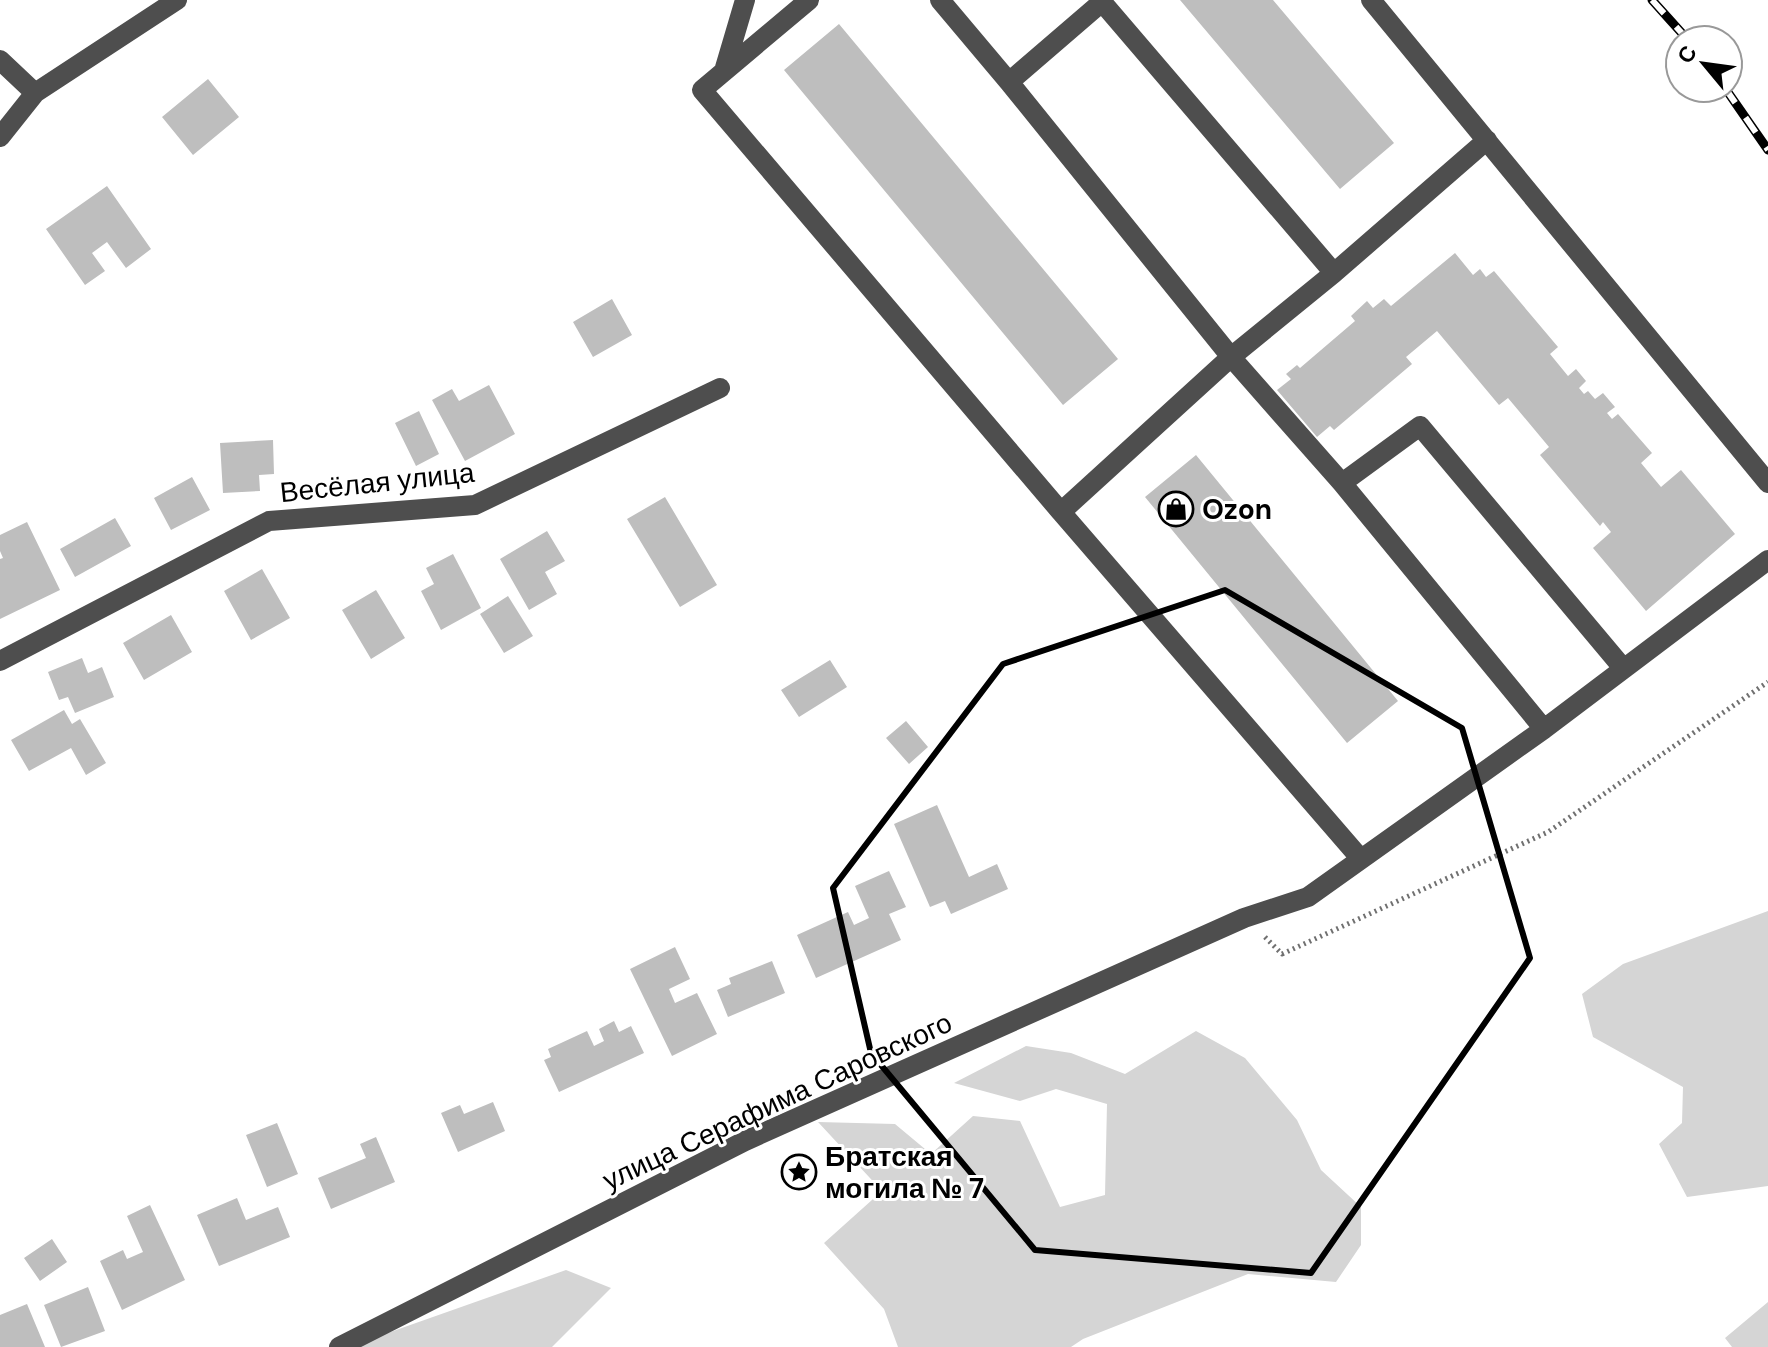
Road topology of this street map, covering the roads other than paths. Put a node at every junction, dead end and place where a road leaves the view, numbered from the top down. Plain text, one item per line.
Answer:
1 (177, 0) edge
2 (745, 0) edge
3 (809, 0) edge
4 (940, 0) edge
5 (1371, 0) edge
6 (0, 60) edge
7 (724, 71) junction
8 (1009, 82) junction
9 (35, 93) junction
10 (0, 137) edge
11 (1487, 140) junction
12 (1334, 273) junction
13 (1231, 357) junction
14 (720, 388) dead end
15 (1342, 483) junction
16 (1768, 483) edge
17 (1061, 512) junction
18 (1768, 560) edge
19 (0, 661) edge
20 (1623, 668) junction
21 (1544, 729) junction
22 (1360, 858) junction
23 (339, 1347) edge

1 - 9 street
2 - 7 street
3 - 7 street
4 - 8 street
5 - 11 street
6 - 9 street
7 - 17 street
8 - 12 street
8 - 13 street
9 - 10 street
11 - 12 street
11 - 16 street
12 - 13 street
13 - 15 street
13 - 17 street
14 - 19 street, Весёлая улица
15 - 20 street
15 - 21 street
17 - 22 street
18 - 20 street, улица Серафима Саровского
20 - 21 street, улица Серафима Саровского
21 - 22 street, улица Серафима Саровского
22 - 23 street, улица Серафима Саровского

